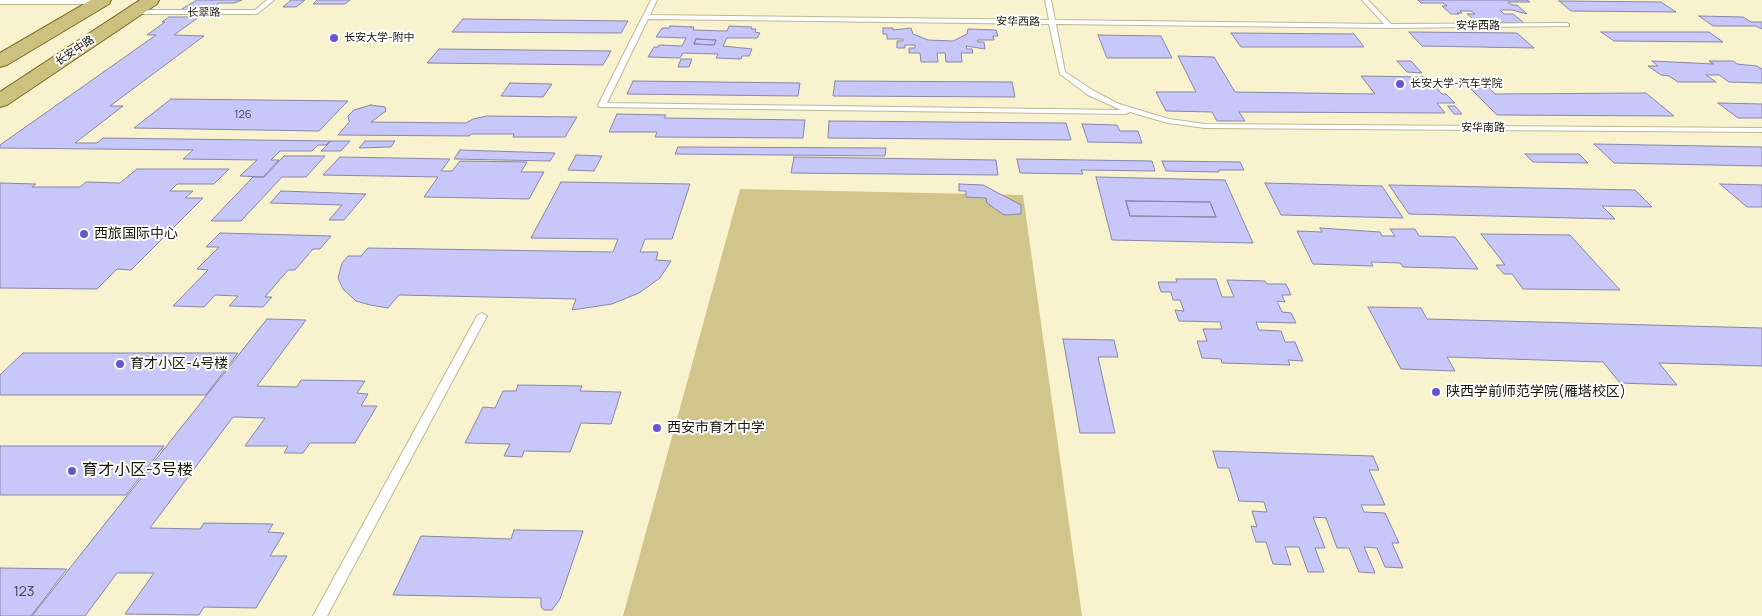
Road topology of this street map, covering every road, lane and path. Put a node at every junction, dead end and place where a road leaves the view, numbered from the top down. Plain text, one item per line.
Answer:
1 (0, 0) edge
2 (103, 0) edge
3 (151, 0) edge
4 (271, 0) edge
5 (654, 0) edge
6 (1048, 0) edge
7 (1365, 0) edge
8 (133, 12) junction
9 (646, 17) junction
10 (1052, 23) junction
11 (1567, 25) dead end
12 (1389, 26) junction
13 (0, 61) edge
14 (0, 101) edge
15 (1136, 112) junction
16 (1762, 130) edge
17 (482, 316) dead end
18 (320, 616) edge

1 - 2 street
2 - 13 main road
3 - 8 main road, 长安中路
4 - 8 lane, 长翠路
5 - 9 lane
6 - 10 lane
7 - 12 lane
8 - 14 main road, 长安中路
9 - 10 lane, 安华西路
9 - 15 lane
10 - 12 lane, 安华西路
10 - 15 lane
11 - 12 lane, 安华西路
15 - 16 lane, 安华南路
17 - 18 lane

